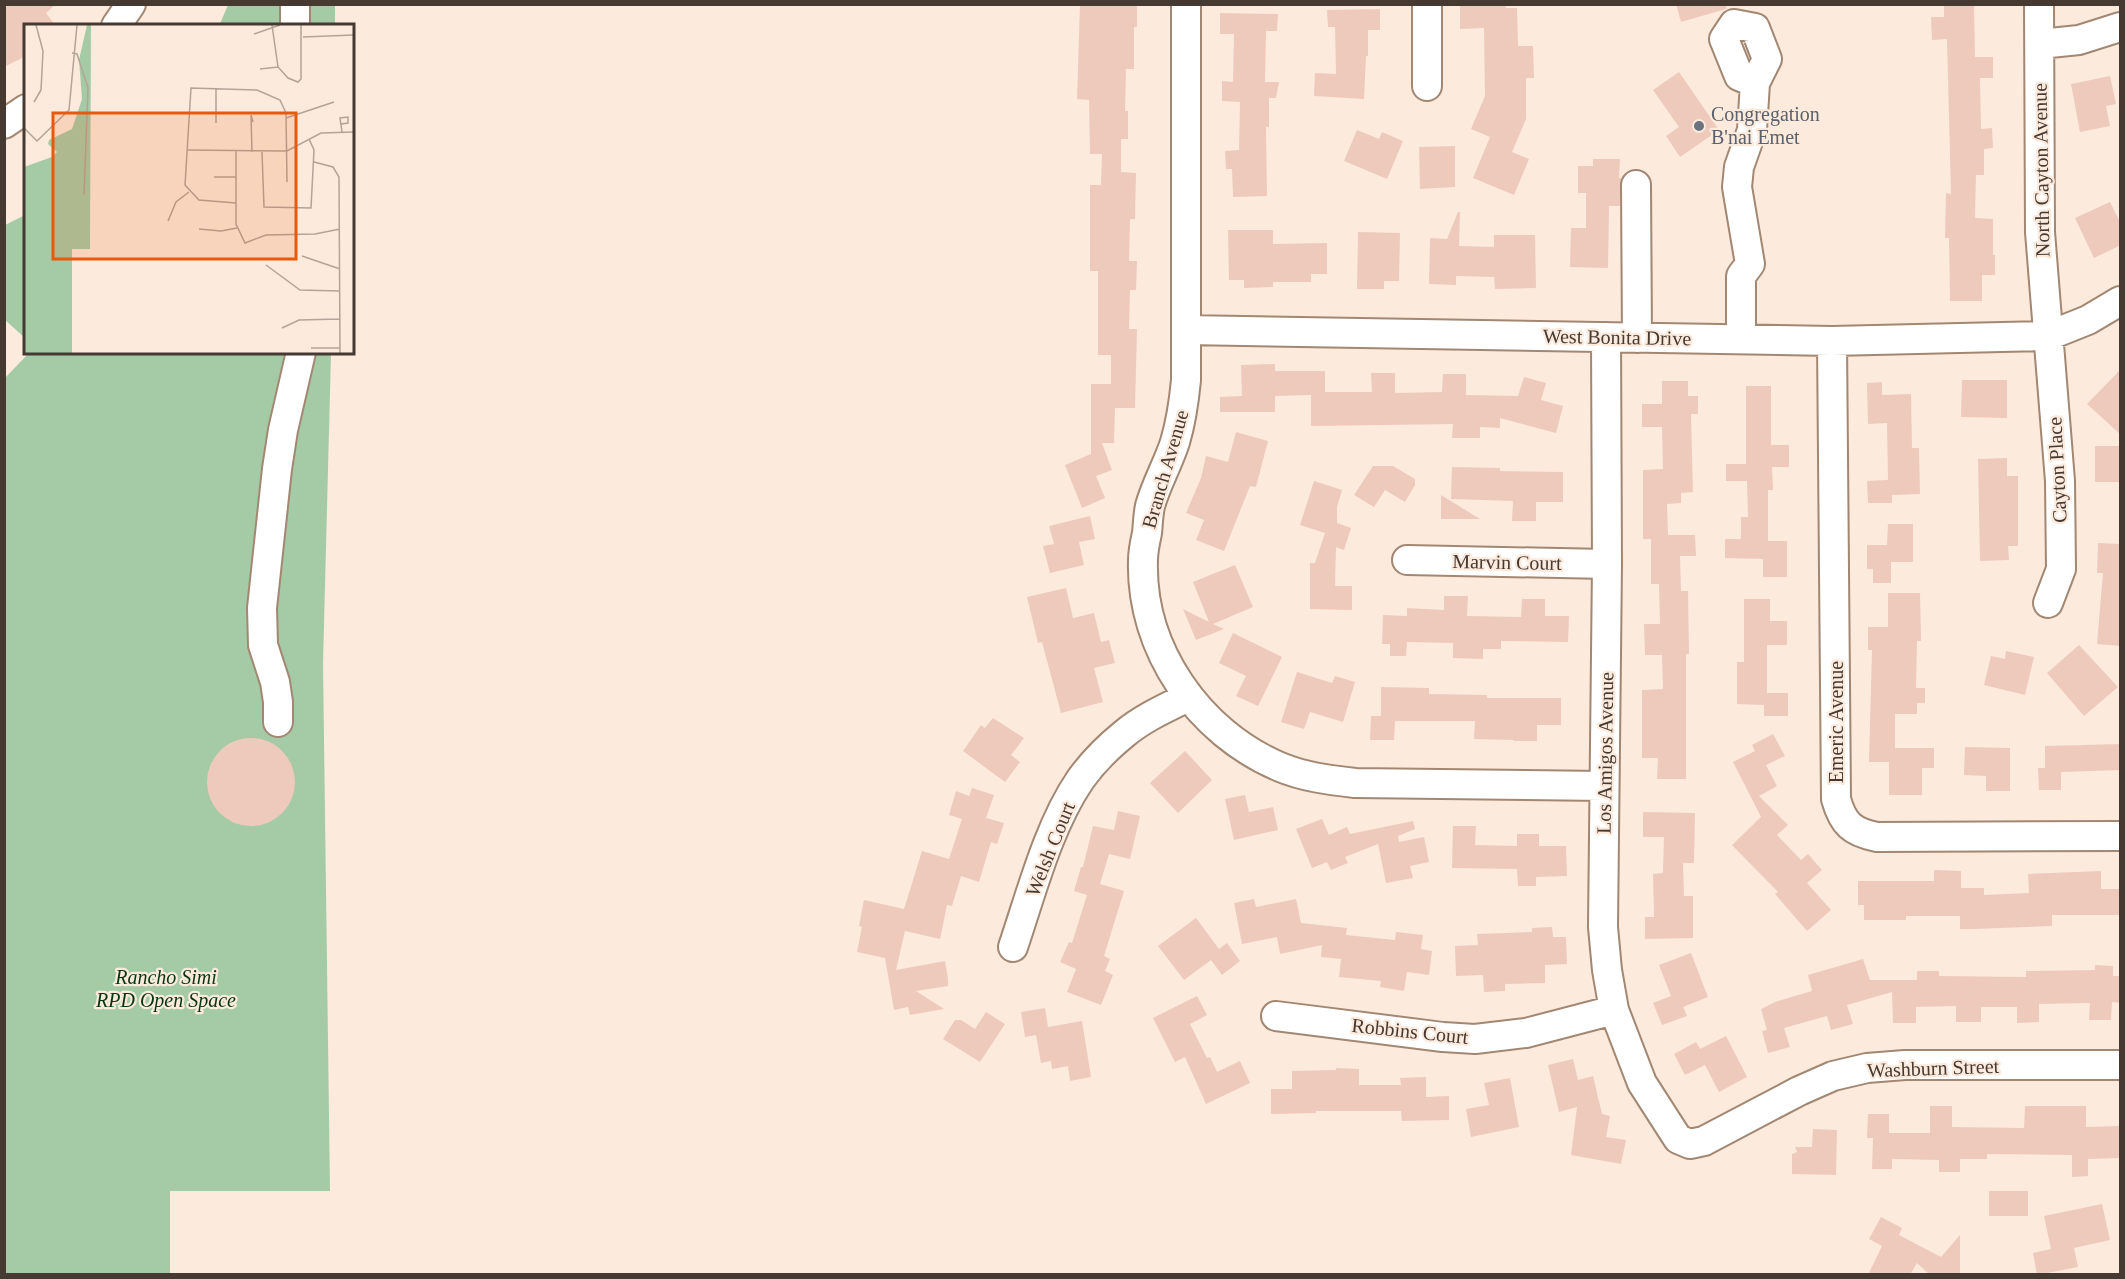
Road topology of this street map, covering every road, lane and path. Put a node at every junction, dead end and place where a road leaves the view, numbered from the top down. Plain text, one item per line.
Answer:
1 (131, 4) edge
2 (295, 4) edge
3 (1186, 4) edge
4 (1427, 4) edge
5 (2039, 4) edge
6 (117, 24) edge
7 (295, 24) edge
8 (2121, 27) edge
9 (2040, 44) junction
10 (1755, 83) dead end
11 (1427, 87) dead end
12 (24, 111) edge
13 (4, 124) edge
14 (1636, 185) dead end
15 (2121, 301) edge
16 (1186, 330) junction
17 (2048, 336) junction
18 (1606, 337) junction
19 (1636, 338) junction
20 (1741, 339) junction
21 (1833, 341) junction
22 (301, 354) edge
23 (1407, 560) dead end
24 (1607, 564) junction
25 (2048, 603) dead end
26 (1188, 697) junction
27 (278, 722) dead end
28 (1604, 786) junction
29 (2121, 836) edge
30 (1012, 947) dead end
31 (1614, 1010) junction
32 (1276, 1016) dead end
33 (2121, 1065) edge
34 (1690, 1144) joint

1 - 6 street
2 - 7 street
3 - 16 street, Branch Avenue
4 - 11 street
5 - 9 street, North Cayton Avenue
8 - 9 street
9 - 17 street, North Cayton Avenue
10 - 20 street
12 - 13 street
14 - 19 street
15 - 17 street
16 - 18 street, West Bonita Drive
16 - 26 street, Branch Avenue
17 - 21 street, West Bonita Drive
17 - 25 street, Cayton Place
18 - 19 street, West Bonita Drive
18 - 24 street, Los Amigos Avenue
19 - 20 street, West Bonita Drive
20 - 21 street, West Bonita Drive
21 - 29 street, Emeric Avenue
22 - 27 street
23 - 24 street, Marvin Court
24 - 28 street, Los Amigos Avenue
26 - 28 street, Branch Avenue
26 - 30 street, Welsh Court
28 - 31 street, Los Amigos Avenue
31 - 32 street, Robbins Court
31 - 34 street, Los Amigos Avenue
33 - 34 street, Washburn Street

